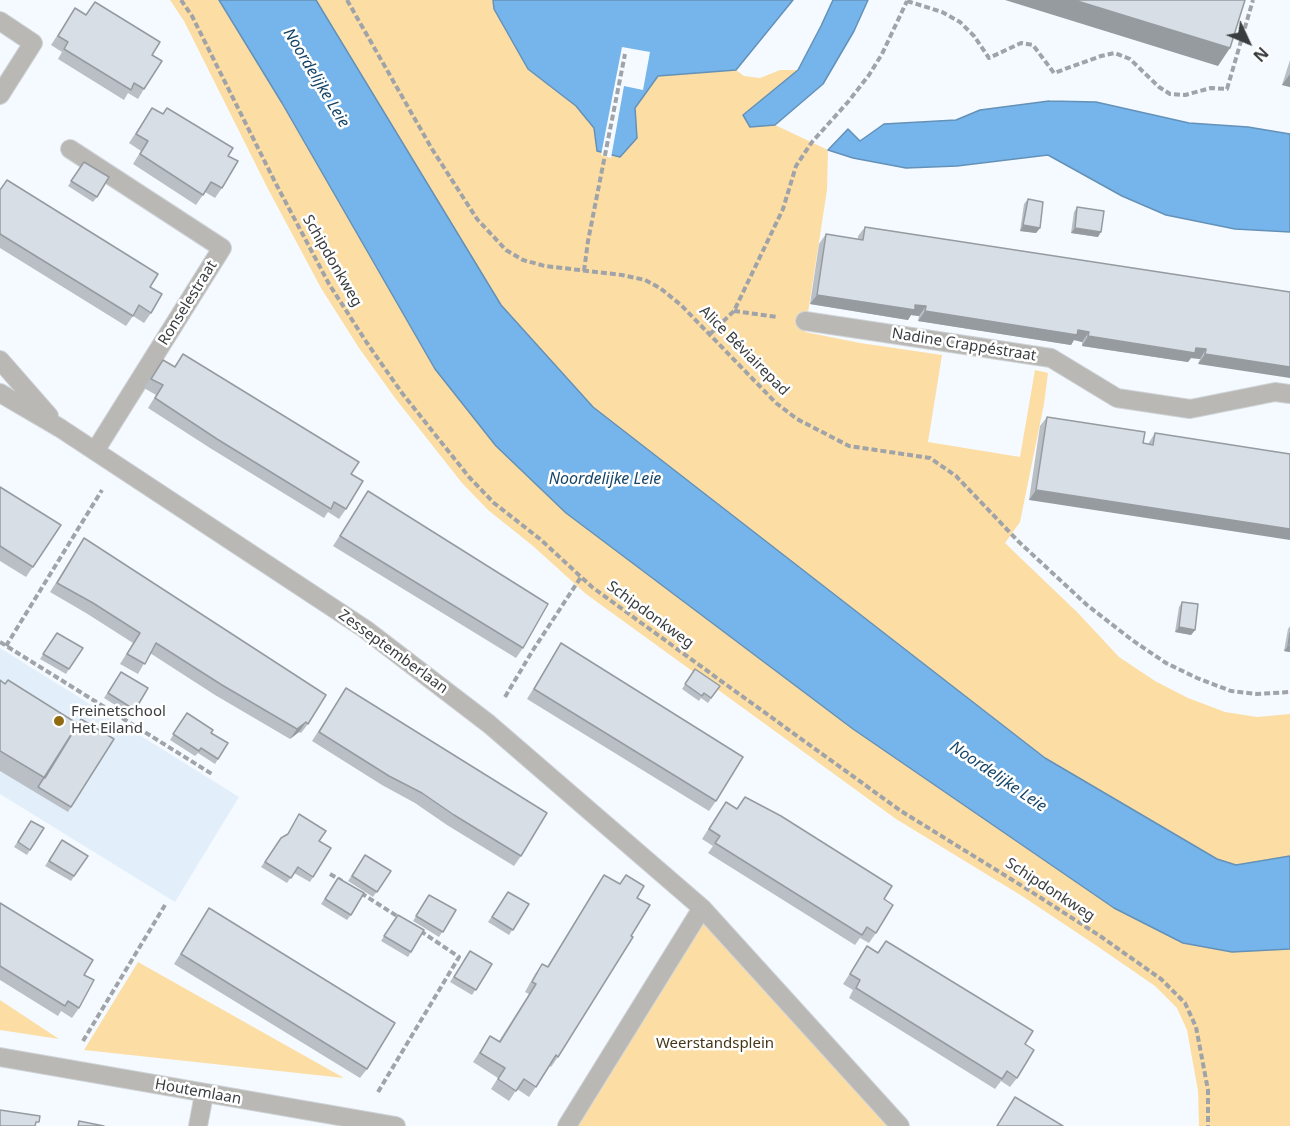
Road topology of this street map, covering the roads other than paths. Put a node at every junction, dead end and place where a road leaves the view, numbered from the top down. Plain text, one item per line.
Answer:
1 (0, 21) edge
2 (0, 95) edge
3 (70, 149) dead end
4 (805, 321) road end
5 (0, 360) edge
6 (0, 393) edge
7 (1290, 394) edge
8 (60, 428) junction
9 (95, 451) junction
10 (702, 908) junction
11 (0, 1058) edge
12 (204, 1094) junction
13 (198, 1126) edge
14 (396, 1126) edge
15 (567, 1126) edge
16 (900, 1126) edge

1 - 2 street
3 - 9 street, Ronselestraat
4 - 7 street, Nadine Crappéstraat
5 - 8 street, Zesseptemberlaan
6 - 8 street, Zesseptemberlaan
8 - 9 street, Zesseptemberlaan
9 - 10 street, Zesseptemberlaan
10 - 15 street
10 - 16 street
11 - 12 street, Houtemlaan
12 - 13 street
12 - 14 street, Houtemlaan

